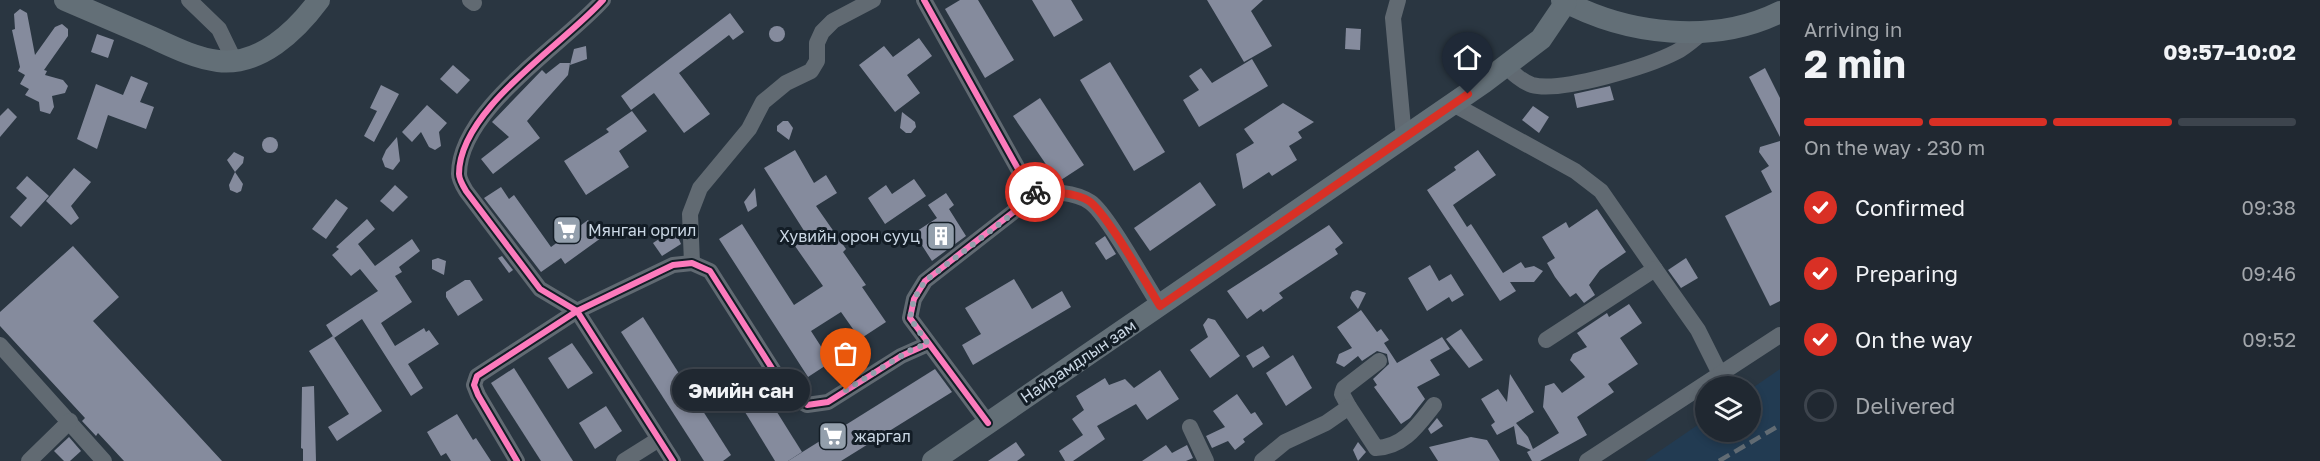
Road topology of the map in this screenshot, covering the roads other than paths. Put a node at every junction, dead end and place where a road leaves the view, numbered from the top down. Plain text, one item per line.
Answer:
1 (65, 0) edge
2 (189, 0) edge
3 (319, 0) edge
4 (603, 0) edge
5 (873, 0) edge
6 (924, 0) edge
7 (1398, 0) edge
8 (1564, 1) edge
9 (1780, 12) edge
10 (1702, 32) junction
11 (234, 60) junction
12 (1506, 66) junction
13 (1454, 104) junction
14 (1404, 138) junction
15 (1026, 192) junction
16 (692, 263) junction
17 (1655, 269) junction
18 (1160, 306) junction
19 (577, 311) junction
20 (1780, 335) edge
21 (1546, 340) dead end
22 (928, 344) junction
23 (0, 345) edge
24 (1379, 361) dead end
25 (1720, 374) junction
26 (1434, 405) dead end
27 (1349, 407) junction
28 (70, 421) junction
29 (988, 423) junction
30 (1190, 427) dead end
31 (659, 439) junction
32 (29, 461) edge
33 (104, 461) edge
34 (517, 461) edge
35 (624, 461) edge
36 (673, 461) edge
37 (933, 461) edge
38 (1206, 461) edge
39 (1262, 461) edge
40 (1587, 461) edge

1 - 11 main road
2 - 11 street
3 - 11 main road
4 - 19 street
5 - 16 street
6 - 15 street
7 - 14 street
8 - 10 main road
8 - 12 main road, Найрамдлын зам
9 - 10 main road
10 - 12 street
12 - 13 main road, Найрамдлын зам
13 - 14 main road, Найрамдлын зам
13 - 17 street
14 - 18 main road, Найрамдлын зам
15 - 18 street
15 - 22 street
16 - 19 street
16 - 22 street
17 - 21 street
17 - 25 street
18 - 29 main road, Найрамдлын зам
19 - 31 street
19 - 34 street
20 - 25 street
22 - 29 street
23 - 28 street
24 - 27 street
25 - 40 street
26 - 27 street
27 - 39 street
28 - 32 street
28 - 33 street
29 - 37 main road, Найрамдлын зам
30 - 38 street
31 - 35 street
31 - 36 street

